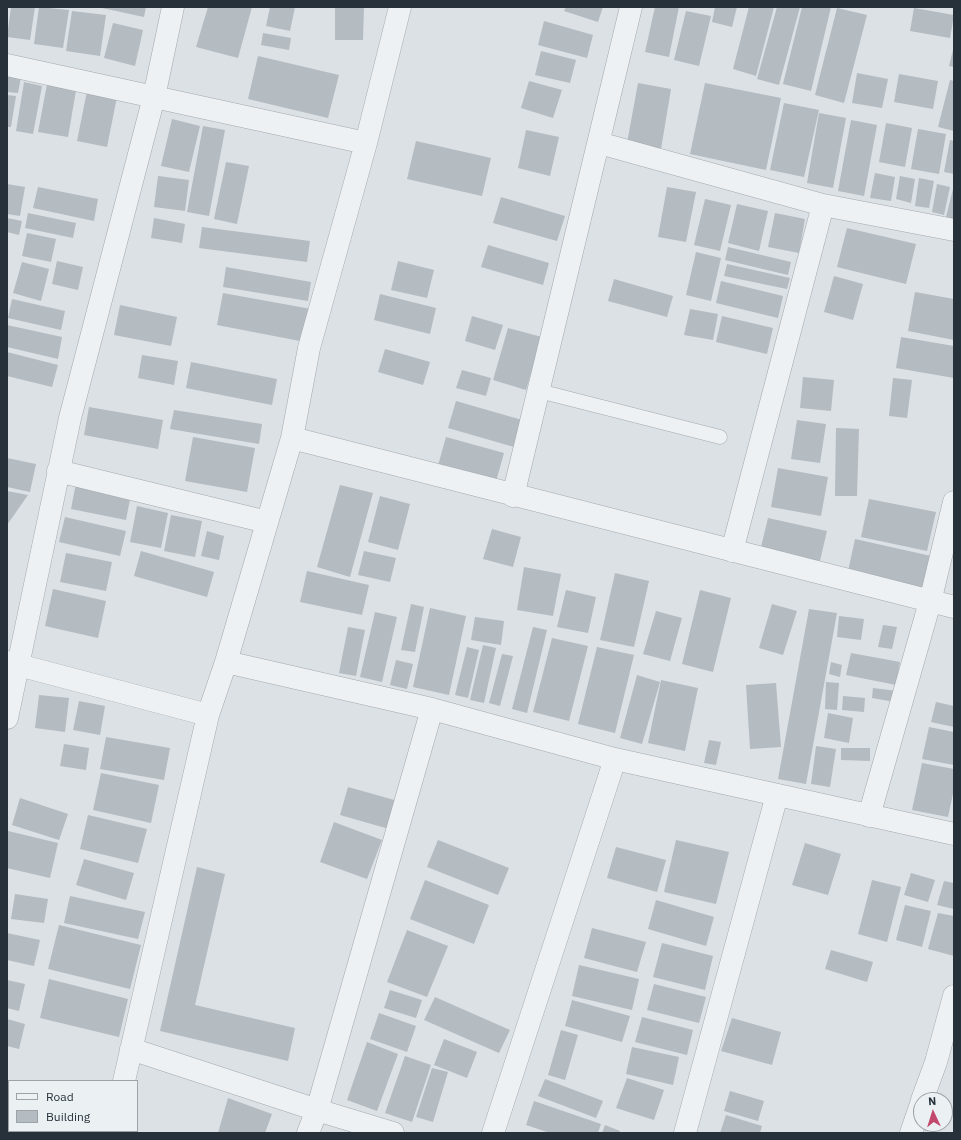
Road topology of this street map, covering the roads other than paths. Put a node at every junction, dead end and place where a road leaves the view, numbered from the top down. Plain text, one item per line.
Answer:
1 (173, 7) edge
2 (400, 7) edge
3 (631, 7) edge
4 (7, 65) edge
5 (154, 97) junction
6 (599, 142) junction
7 (366, 143) junction
8 (823, 205) junction
9 (954, 230) edge
10 (539, 391) junction
11 (292, 438) junction
12 (720, 438) dead end
13 (58, 471) junction
14 (513, 496) junction
15 (954, 502) edge
16 (267, 522) junction
17 (732, 551) junction
18 (930, 602) junction
19 (954, 607) edge
20 (226, 662) junction
21 (13, 664) edge
22 (432, 709) junction
23 (208, 715) junction
24 (7, 718) edge
25 (615, 759) junction
26 (777, 795) junction
27 (869, 816) junction
28 (954, 834) edge
29 (954, 996) edge
30 (131, 1049) junction
31 (124, 1080) edge
32 (925, 1092) edge
33 (317, 1110) junction
34 (308, 1133) edge
35 (393, 1133) edge
36 (493, 1133) edge
37 (685, 1133) edge

1 - 5 street
2 - 7 street
3 - 6 street
4 - 5 street
5 - 7 street
5 - 13 street
6 - 8 street
6 - 10 street
7 - 11 street
8 - 9 street
8 - 17 street
10 - 12 lane
10 - 14 street
11 - 14 street
11 - 16 street
13 - 16 street
13 - 21 street
14 - 17 street
15 - 18 street
16 - 20 street
17 - 18 street
18 - 19 street
18 - 27 street
20 - 22 street
20 - 23 street
21 - 23 street
21 - 24 street
22 - 25 street
22 - 33 street
23 - 30 street
25 - 26 street
25 - 36 street
26 - 27 street
26 - 37 street
27 - 28 street
29 - 32 street
30 - 31 street
30 - 33 street
33 - 34 street
33 - 35 street

